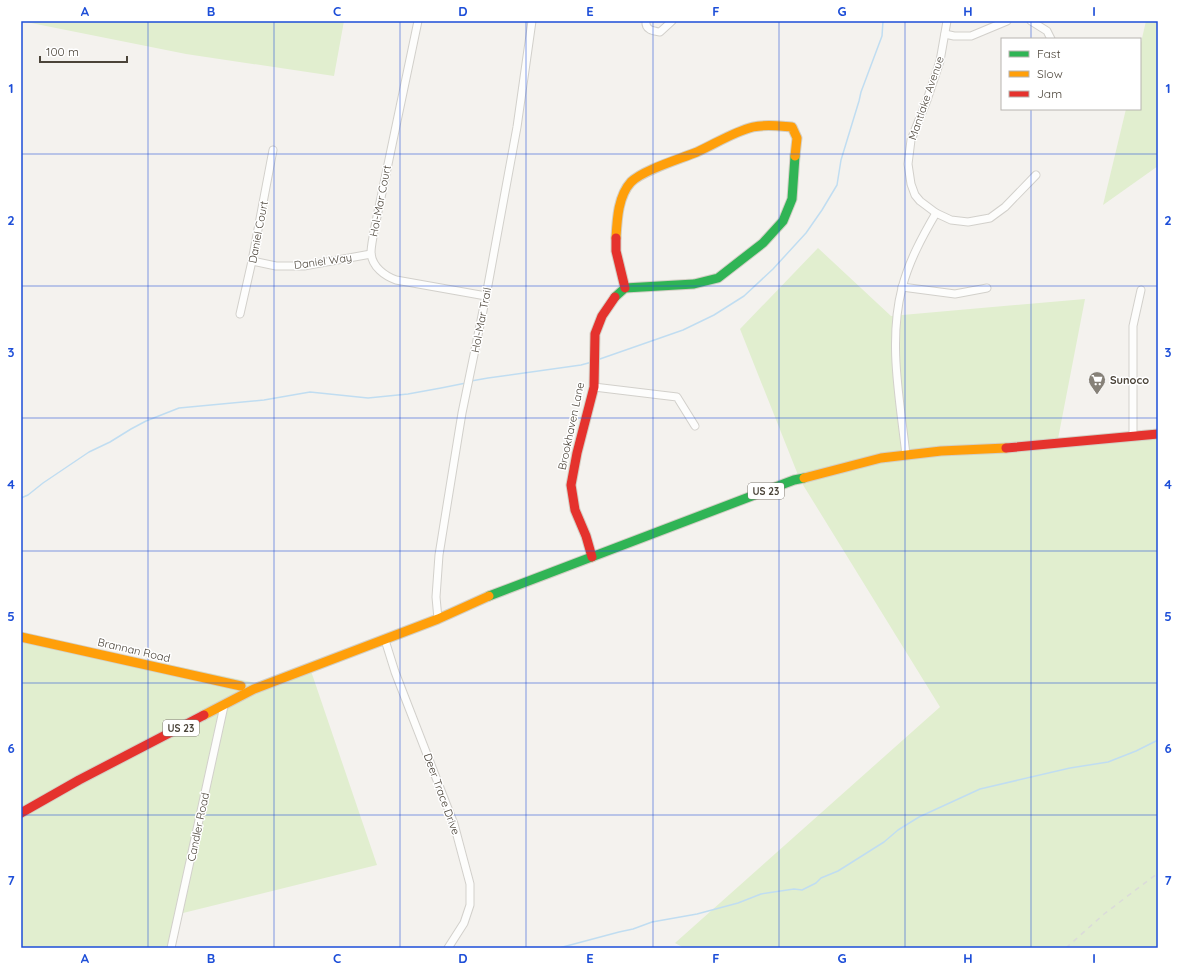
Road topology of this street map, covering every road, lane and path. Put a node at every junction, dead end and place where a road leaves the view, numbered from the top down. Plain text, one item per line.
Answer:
1 (418, 21) edge
2 (532, 21) edge
3 (646, 21) edge
4 (672, 21) edge
5 (947, 21) edge
6 (1007, 21) edge
7 (1032, 21) edge
8 (945, 34) junction
9 (1050, 38) edge
10 (274, 150) dead end
11 (1036, 176) dead end
12 (936, 213) junction
13 (371, 254) junction
14 (252, 261) junction
15 (902, 287) junction
16 (625, 288) junction
17 (987, 288) dead end
18 (1141, 290) dead end
19 (486, 296) junction
20 (240, 314) dead end
21 (594, 387) junction
22 (695, 426) dead end
23 (1158, 434) edge
24 (1132, 436) junction
25 (906, 455) junction
26 (592, 557) junction
27 (438, 619) junction
28 (21, 637) edge
29 (385, 640) junction
30 (241, 686) joint
31 (254, 689) junction
32 (224, 706) junction
33 (21, 813) edge
34 (171, 948) edge
35 (448, 948) edge

1 - 13 street, Hol-Mar Court
2 - 19 street, Hol-Mar Trail
3 - 4 street
5 - 8 street, Mantlake Avenue
6 - 8 street
7 - 9 street
8 - 12 street, Mantlake Avenue
10 - 14 street, Daniel Court
11 - 12 street, Mantlake Avenue
12 - 15 street
13 - 14 street, Daniel Way
13 - 19 street
14 - 20 street, Daniel Court
15 - 17 street
15 - 25 street
16 - 16 main road
16 - 21 main road, Brookhaven Lane
18 - 24 street
19 - 27 street, Hol-Mar Trail
21 - 22 street
21 - 26 main road, Brookhaven Lane
23 - 24 main road, US 23
24 - 25 main road, US 23
25 - 26 main road, US 23
26 - 27 main road, US 23
27 - 29 main road, US 23
28 - 30 main road, Brannan Road
29 - 31 main road, US 23
29 - 35 street, Deer Trace Drive
30 - 31 street
31 - 32 main road, US 23
32 - 33 main road, US 23
32 - 34 street, Candler Road

